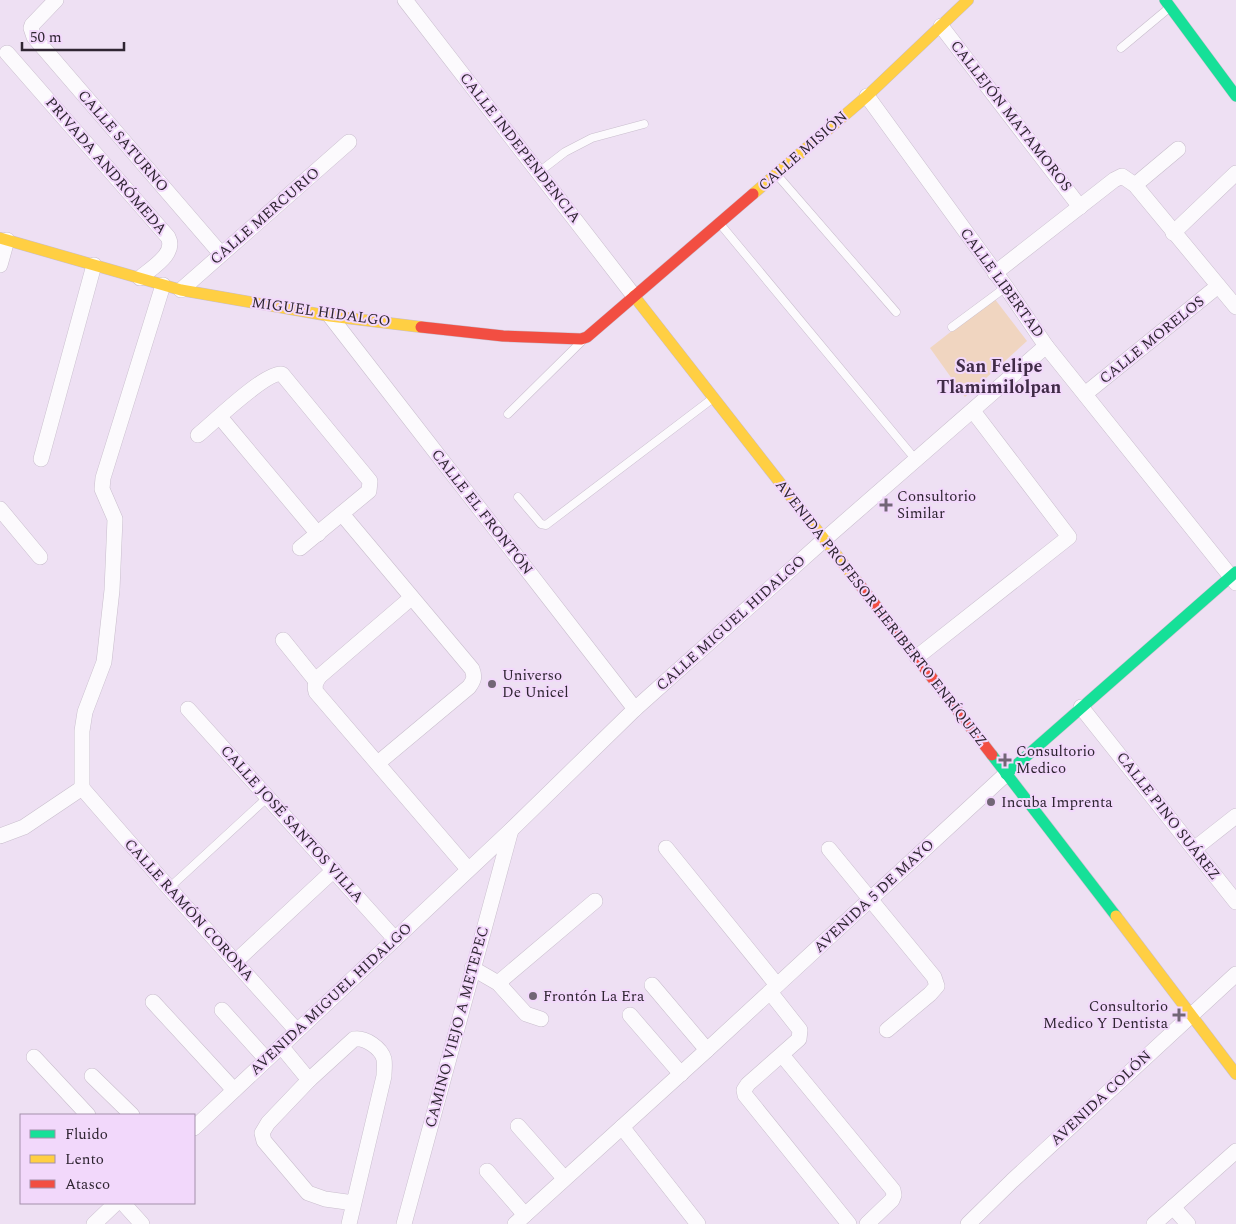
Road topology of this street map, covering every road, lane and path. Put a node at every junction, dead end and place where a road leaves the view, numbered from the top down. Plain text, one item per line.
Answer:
1 (56, 0) edge
2 (406, 0) edge
3 (968, 0) edge
4 (1168, 4) edge
5 (941, 26) junction
6 (1121, 48) dead end
7 (7, 53) dead end
8 (866, 96) junction
9 (1236, 96) edge
10 (644, 124) dead end
11 (349, 142) dead end
12 (1178, 149) dead end
13 (539, 172) junction
14 (1236, 173) edge
15 (777, 174) junction
16 (1135, 185) junction
17 (1080, 207) junction
18 (719, 223) junction
19 (1173, 233) junction
20 (3, 239) edge
21 (221, 254) junction
22 (0, 265) edge
23 (94, 266) junction
24 (995, 273) junction
25 (140, 278) junction
26 (163, 285) junction
27 (1218, 286) junction
28 (1006, 287) junction
29 (181, 290) junction
30 (634, 296) junction
31 (1236, 307) edge
32 (896, 312) dead end
33 (330, 316) junction
34 (952, 327) dead end
35 (587, 337) junction
36 (1046, 346) junction
37 (1085, 394) junction
38 (714, 398) junction
39 (973, 411) junction
40 (508, 414) dead end
41 (220, 416) junction
42 (198, 435) dead end
43 (41, 459) dead end
44 (916, 460) junction
45 (518, 497) dead end
46 (0, 509) edge
47 (342, 514) junction
48 (318, 534) junction
49 (825, 538) junction
50 (300, 548) dead end
51 (40, 557) dead end
52 (1234, 577) edge
53 (412, 598) junction
54 (283, 640) dead end
55 (917, 657) junction
56 (316, 686) junction
57 (1081, 707) junction
58 (188, 709) dead end
59 (635, 709) junction
60 (378, 763) junction
61 (1006, 774) junction
62 (82, 788) junction
63 (268, 798) junction
64 (1236, 816) edge
65 (510, 830) junction
66 (0, 836) edge
67 (666, 848) dead end
68 (830, 849) dead end
69 (1194, 849) junction
70 (468, 869) junction
71 (334, 870) junction
72 (169, 888) junction
73 (871, 899) junction
74 (595, 901) dead end
75 (1236, 902) edge
76 (395, 939) junction
77 (234, 962) junction
78 (472, 968) junction
79 (1236, 974) edge
80 (498, 983) junction
81 (652, 985) dead end
82 (773, 988) junction
83 (153, 1002) dead end
84 (222, 1010) dead end
85 (630, 1015) dead end
86 (1190, 1016) junction
87 (541, 1019) dead end
88 (887, 1030) dead end
89 (297, 1031) junction
90 (281, 1046) junction
91 (707, 1050) junction
92 (782, 1055) junction
93 (34, 1057) dead end
94 (266, 1059) junction
95 (681, 1074) junction
96 (1236, 1074) edge
97 (92, 1076) dead end
98 (310, 1080) junction
99 (234, 1090) junction
100 (87, 1114) edge
101 (131, 1114) edge
102 (518, 1126) dead end
103 (195, 1127) edge
104 (622, 1127) junction
105 (1236, 1152) edge
106 (487, 1171) dead end
107 (564, 1178) junction
108 (354, 1203) junction
109 (115, 1204) edge
110 (124, 1204) edge
111 (1173, 1207) junction
112 (520, 1220) edge
113 (94, 1224) edge
114 (142, 1224) edge
115 (349, 1224) edge
116 (404, 1224) edge
117 (698, 1224) edge
118 (849, 1224) edge
119 (867, 1224) edge
120 (968, 1224) edge
121 (1154, 1224) edge
122 (1188, 1224) edge

1 - 21 street, CALLE SATURNO
2 - 13 street, CALLE INDEPENDENCIA
3 - 5 main road, CALLE MISIÓN
4 - 6 lane
4 - 9 main road
5 - 8 main road, CALLE MISIÓN
5 - 17 street, CALLEJÓN MATAMOROS
7 - 25 street, PRIVADA ANDRÓMEDA
8 - 15 main road, CALLE MISIÓN
8 - 24 street, CALLE LIBERTAD
10 - 13 lane
11 - 21 street, CALLE MERCURIO
12 - 16 street
13 - 30 street, CALLE INDEPENDENCIA
14 - 19 street
15 - 18 main road, CALLE MISIÓN
15 - 32 lane
16 - 17 street
16 - 19 street
17 - 24 street
18 - 30 main road, CALLE MISIÓN
18 - 44 lane
19 - 27 street
20 - 22 street
20 - 23 main road, MIGUEL HIDALGO
21 - 29 street, CALLE MERCURIO
23 - 25 main road, MIGUEL HIDALGO
23 - 43 street
24 - 28 street, CALLE LIBERTAD
25 - 26 main road, MIGUEL HIDALGO
26 - 29 main road, MIGUEL HIDALGO
26 - 62 street
27 - 31 street
27 - 37 street, CALLE MORELOS
28 - 34 lane
28 - 36 street, CALLE LIBERTAD
29 - 33 main road, MIGUEL HIDALGO
30 - 35 main road
30 - 38 main road, AVENIDA PROFESOR HERIBERTO ENRÍQUEZ
33 - 35 main road, MIGUEL HIDALGO
33 - 59 street, CALLE EL FRONTÓN
35 - 40 lane
36 - 37 street, CALLE LIBERTAD
36 - 39 street, CALLE MIGUEL HIDALGO
37 - 52 street, CALLE LIBERTAD
38 - 45 lane
38 - 49 main road, AVENIDA PROFESOR HERIBERTO ENRÍQUEZ
39 - 44 street, CALLE MIGUEL HIDALGO
39 - 55 street
41 - 42 street
41 - 47 street
41 - 48 street
44 - 49 street, CALLE MIGUEL HIDALGO
46 - 51 street
47 - 48 street
47 - 53 street
48 - 50 street
49 - 55 main road, AVENIDA PROFESOR HERIBERTO ENRÍQUEZ
49 - 59 street, CALLE MIGUEL HIDALGO
52 - 57 main road, AVENIDA 5 DE MAYO
53 - 56 street
53 - 60 street
54 - 56 street
55 - 61 main road, AVENIDA PROFESOR HERIBERTO ENRÍQUEZ
56 - 60 street
57 - 61 main road, AVENIDA 5 DE MAYO
57 - 69 street, CALLE PINO SUÁREZ
58 - 63 street, CALLE JOSÉ SANTOS VILLA
59 - 65 street, CALLE MIGUEL HIDALGO
60 - 70 street
61 - 73 street, AVENIDA 5 DE MAYO
61 - 86 main road, AVENIDA PROFESOR HERIBERTO ENRÍQUEZ
62 - 66 street
62 - 72 street, CALLE RAMÓN CORONA
63 - 71 street, CALLE JOSÉ SANTOS VILLA
63 - 72 lane
64 - 69 street
65 - 70 street, CALLE MIGUEL HIDALGO
65 - 78 street, CAMINO VIEJO A METEPEC
67 - 82 street
68 - 73 street
69 - 75 street, CALLE PINO SUÁREZ
70 - 76 street, AVENIDA MIGUEL HIDALGO
71 - 76 street, CALLE JOSÉ SANTOS VILLA
71 - 77 street
72 - 77 street, CALLE RAMÓN CORONA
73 - 82 street, AVENIDA 5 DE MAYO
73 - 88 street
74 - 80 street
76 - 89 street, AVENIDA MIGUEL HIDALGO
77 - 89 street, CALLE RAMÓN CORONA
78 - 80 street
78 - 116 street, CAMINO VIEJO A METEPEC
79 - 86 street, AVENIDA COLÓN
80 - 87 street
81 - 91 street
82 - 91 street, AVENIDA 5 DE MAYO
82 - 92 street
83 - 99 street
84 - 94 street
85 - 95 street
86 - 96 main road, AVENIDA PROFESOR HERIBERTO ENRÍQUEZ
86 - 120 street, AVENIDA COLÓN
89 - 90 street, AVENIDA MIGUEL HIDALGO
90 - 94 street, AVENIDA MIGUEL HIDALGO
90 - 98 street
91 - 95 street, AVENIDA 5 DE MAYO
92 - 118 street
92 - 119 street
93 - 100 street
94 - 99 street, AVENIDA MIGUEL HIDALGO
95 - 104 street, AVENIDA 5 DE MAYO
97 - 101 street
98 - 108 street
98 - 108 street
99 - 103 street, AVENIDA MIGUEL HIDALGO
102 - 107 street
104 - 107 street, AVENIDA 5 DE MAYO
104 - 117 street
105 - 111 street
106 - 112 street
107 - 112 street, AVENIDA 5 DE MAYO
108 - 115 street
109 - 113 street
110 - 114 street
111 - 121 street
111 - 122 street

